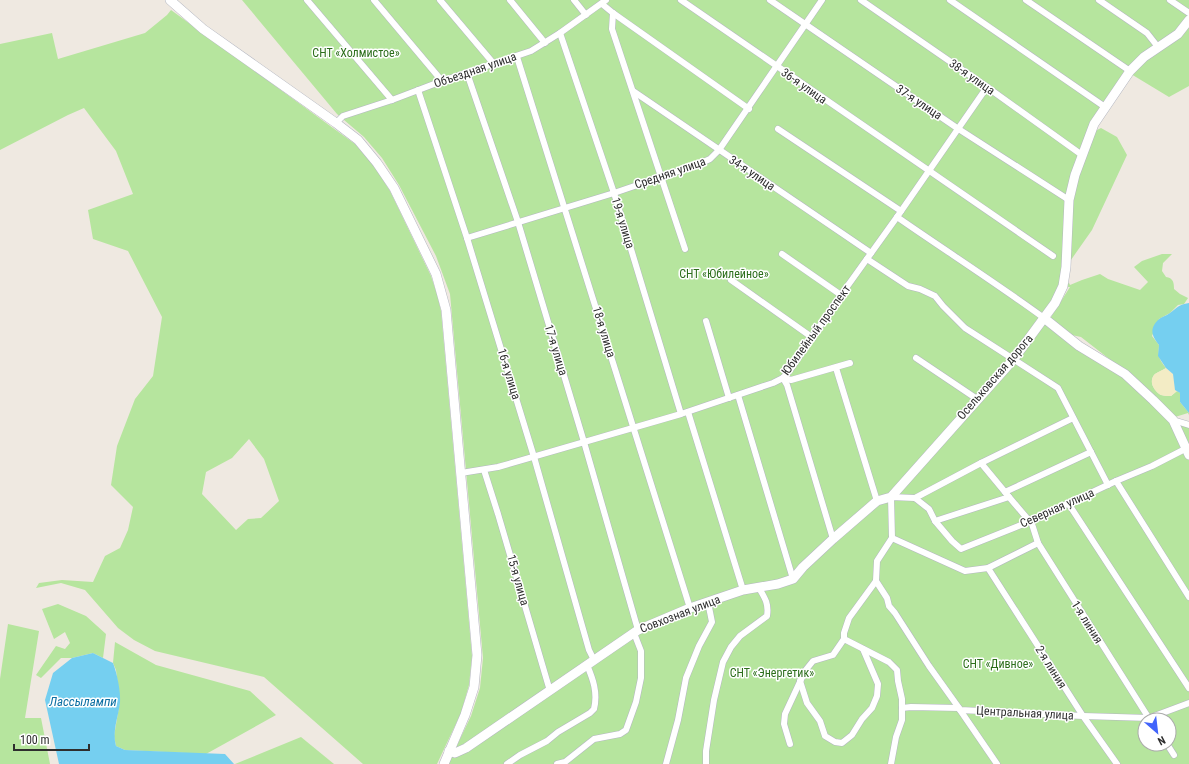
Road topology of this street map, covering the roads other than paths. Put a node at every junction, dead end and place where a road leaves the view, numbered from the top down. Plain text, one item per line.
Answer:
1 (306, 0) edge
2 (374, 0) edge
3 (440, 0) edge
4 (510, 0) edge
5 (574, 0) edge
6 (681, 0) edge
7 (770, 0) edge
8 (822, 0) edge
9 (861, 0) edge
10 (950, 0) edge
11 (1026, 0) edge
12 (1099, 0) edge
13 (1170, 0) edge
14 (172, 1) edge
15 (604, 2) edge
16 (612, 13) junction
17 (1189, 13) edge
18 (586, 15) junction
19 (1189, 20) edge
20 (805, 24) junction
21 (560, 33) junction
22 (544, 43) junction
23 (1158, 47) junction
24 (517, 57) junction
25 (494, 64) junction
26 (777, 67) junction
27 (1130, 71) junction
28 (467, 73) junction
29 (442, 81) junction
30 (987, 87) junction
31 (418, 90) junction
32 (633, 91) junction
33 (392, 100) junction
34 (1105, 106) junction
35 (749, 109) junction
36 (336, 123) junction
37 (957, 128) junction
38 (778, 129) dead end
39 (719, 150) junction
40 (1082, 155) junction
41 (928, 171) junction
42 (662, 177) junction
43 (614, 192) junction
44 (1069, 200) junction
45 (565, 208) junction
46 (899, 214) junction
47 (518, 222) junction
48 (467, 238) junction
49 (685, 249) dead end
50 (782, 254) dead end
51 (869, 256) junction
52 (1053, 256) dead end
53 (731, 280) dead end
54 (841, 295) junction
55 (1044, 318) junction
56 (706, 321) dead end
57 (813, 338) junction
58 (916, 358) dead end
59 (1013, 360) junction
60 (850, 364) dead end
61 (836, 368) junction
62 (782, 378) junction
63 (738, 395) junction
64 (729, 398) junction
65 (977, 399) junction
66 (688, 412) junction
67 (681, 414) junction
68 (1073, 418) junction
69 (1173, 420) junction
70 (1189, 426) edge
71 (634, 427) junction
72 (584, 442) junction
73 (1091, 452) junction
74 (1188, 452) edge
75 (534, 457) junction
76 (981, 463) junction
77 (484, 470) junction
78 (461, 473) junction
79 (1116, 481) junction
80 (1108, 485) junction
81 (1007, 494) junction
82 (891, 496) junction
83 (915, 498) junction
84 (876, 501) junction
85 (1068, 503) junction
86 (935, 521) junction
87 (1031, 521) junction
88 (892, 538) junction
89 (833, 539) junction
90 (1038, 543) junction
91 (988, 568) junction
92 (793, 579) junction
93 (876, 582) junction
94 (759, 588) junction
95 (743, 590) junction
96 (1189, 597) edge
97 (708, 602) junction
98 (690, 608) junction
99 (636, 631) junction
100 (844, 639) junction
101 (863, 649) junction
102 (590, 662) junction
103 (800, 681) junction
104 (1189, 688) edge
105 (550, 691) junction
106 (1189, 704) edge
107 (902, 708) junction
108 (959, 709) junction
109 (1145, 712) edge
110 (1168, 712) edge
111 (1083, 716) junction
112 (1137, 718) edge
113 (790, 744) dead end
114 (449, 751) junction
115 (1172, 752) edge
116 (1174, 755) dead end
117 (444, 764) edge
118 (507, 764) edge
119 (557, 764) edge
120 (666, 764) edge
121 (706, 764) edge
122 (891, 764) edge
123 (997, 764) edge
124 (1117, 764) edge

1 - 33 street
2 - 29 street
3 - 25 street
4 - 22 street
5 - 18 street
6 - 26 street, 36-я улица
7 - 20 street, 37-я улица
8 - 20 street, Средняя улица
9 - 30 street, 38-я улица
10 - 34 street
11 - 27 street
12 - 23 street
13 - 17 street
14 - 36 street
15 - 16 street
15 - 18 street, Объездная улица
16 - 32 street
16 - 35 street
18 - 21 street, Объездная улица
19 - 23 street, Осельковская дорога
20 - 26 street, Средняя улица
20 - 37 street, 37-я улица
21 - 22 street, Объездная улица
21 - 43 street, 19-я улица
22 - 24 street, Объездная улица
23 - 27 street, Осельковская дорога
24 - 25 street, Объездная улица
24 - 45 street, 18-я улица
25 - 28 street, Объездная улица
26 - 35 street, Средняя улица
26 - 41 street, 36-я улица
27 - 34 street, Осельковская дорога
28 - 29 street, Объездная улица
28 - 47 street, 17-я улица
29 - 31 street, Объездная улица
30 - 37 street, Юбилейный проспект
30 - 40 street, 38-я улица
31 - 33 street, Объездная улица
31 - 48 street, 16-я улица
32 - 39 street, 34-я улица
32 - 42 street
33 - 36 street, Объездная улица
34 - 40 street, Осельковская дорога
35 - 39 street, Средняя улица
36 - 78 street
37 - 41 street, Юбилейный проспект
37 - 44 street, 37-я улица
38 - 46 street
39 - 42 street, Средняя улица
39 - 51 street, 34-я улица
40 - 44 street, Осельковская дорога
41 - 46 street, Юбилейный проспект
41 - 52 street, 36-я улица
42 - 43 street, Средняя улица
42 - 49 street
43 - 45 street, Средняя улица
43 - 67 street, 19-я улица
44 - 55 street, Осельковская дорога
45 - 47 street, Средняя улица
45 - 71 street, 18-я улица
46 - 51 street, Юбилейный проспект
46 - 55 street
47 - 48 street, Средняя улица
47 - 72 street, 17-я улица
48 - 75 street, 16-я улица
50 - 54 street
51 - 54 street, Юбилейный проспект
51 - 59 street, 34-я улица
53 - 57 street
54 - 57 street, Юбилейный проспект
55 - 59 street, Осельковская дорога
55 - 69 street
56 - 64 street
57 - 62 street, Юбилейный проспект
58 - 65 street
59 - 65 street, Осельковская дорога
59 - 68 street, 34-я улица
60 - 61 street
61 - 62 street
61 - 84 street
62 - 63 street, Юбилейный проспект
62 - 89 street
63 - 64 street, Юбилейный проспект
63 - 92 street
64 - 66 street, Юбилейный проспект
65 - 82 street, Осельковская дорога
66 - 67 street, Юбилейный проспект
66 - 95 street
67 - 71 street, Юбилейный проспект
68 - 73 street, 34-я улица
68 - 76 street
69 - 70 street
69 - 74 street
71 - 72 street, Юбилейный проспект
71 - 98 street, 18-я улица
72 - 75 street, Юбилейный проспект
72 - 99 street, 17-я улица
73 - 80 street, 34-я улица
73 - 81 street
74 - 79 street, Северная улица
75 - 77 street, Юбилейный проспект
75 - 102 street, 16-я улица
76 - 81 street
76 - 83 street
77 - 78 street, Юбилейный проспект
77 - 105 street, 15-я улица
78 - 114 street
79 - 80 street, Северная улица
79 - 96 street
80 - 85 street, Северная улица
81 - 86 street
81 - 87 street
82 - 83 street
82 - 84 street
82 - 88 street
83 - 86 street
84 - 89 street
85 - 87 street, Северная улица
85 - 104 street
86 - 87 street, Северная улица
87 - 90 street, 1-я линия
88 - 91 street
88 - 93 street
89 - 92 street
90 - 91 street
90 - 109 street, 1-я линия
91 - 111 street, 2-я линия
92 - 94 street, Совхозная улица
93 - 100 street
93 - 108 street
94 - 95 street, Совхозная улица
94 - 121 street
95 - 97 street, Совхозная улица
97 - 98 street, Совхозная улица
97 - 120 street
98 - 99 street, Совхозная улица
99 - 102 street, Совхозная улица
99 - 119 street, 17-я улица
100 - 101 street
100 - 103 street
101 - 103 street
101 - 107 street
102 - 105 street, Совхозная улица
102 - 118 street, 16-я улица
103 - 113 street
105 - 114 street, Совхозная улица
106 - 110 street
107 - 108 street, Центральная улица
107 - 122 street
108 - 111 street, Центральная улица
108 - 123 street
111 - 112 street, Центральная улица
111 - 124 street, 2-я линия
114 - 117 street
115 - 116 street

